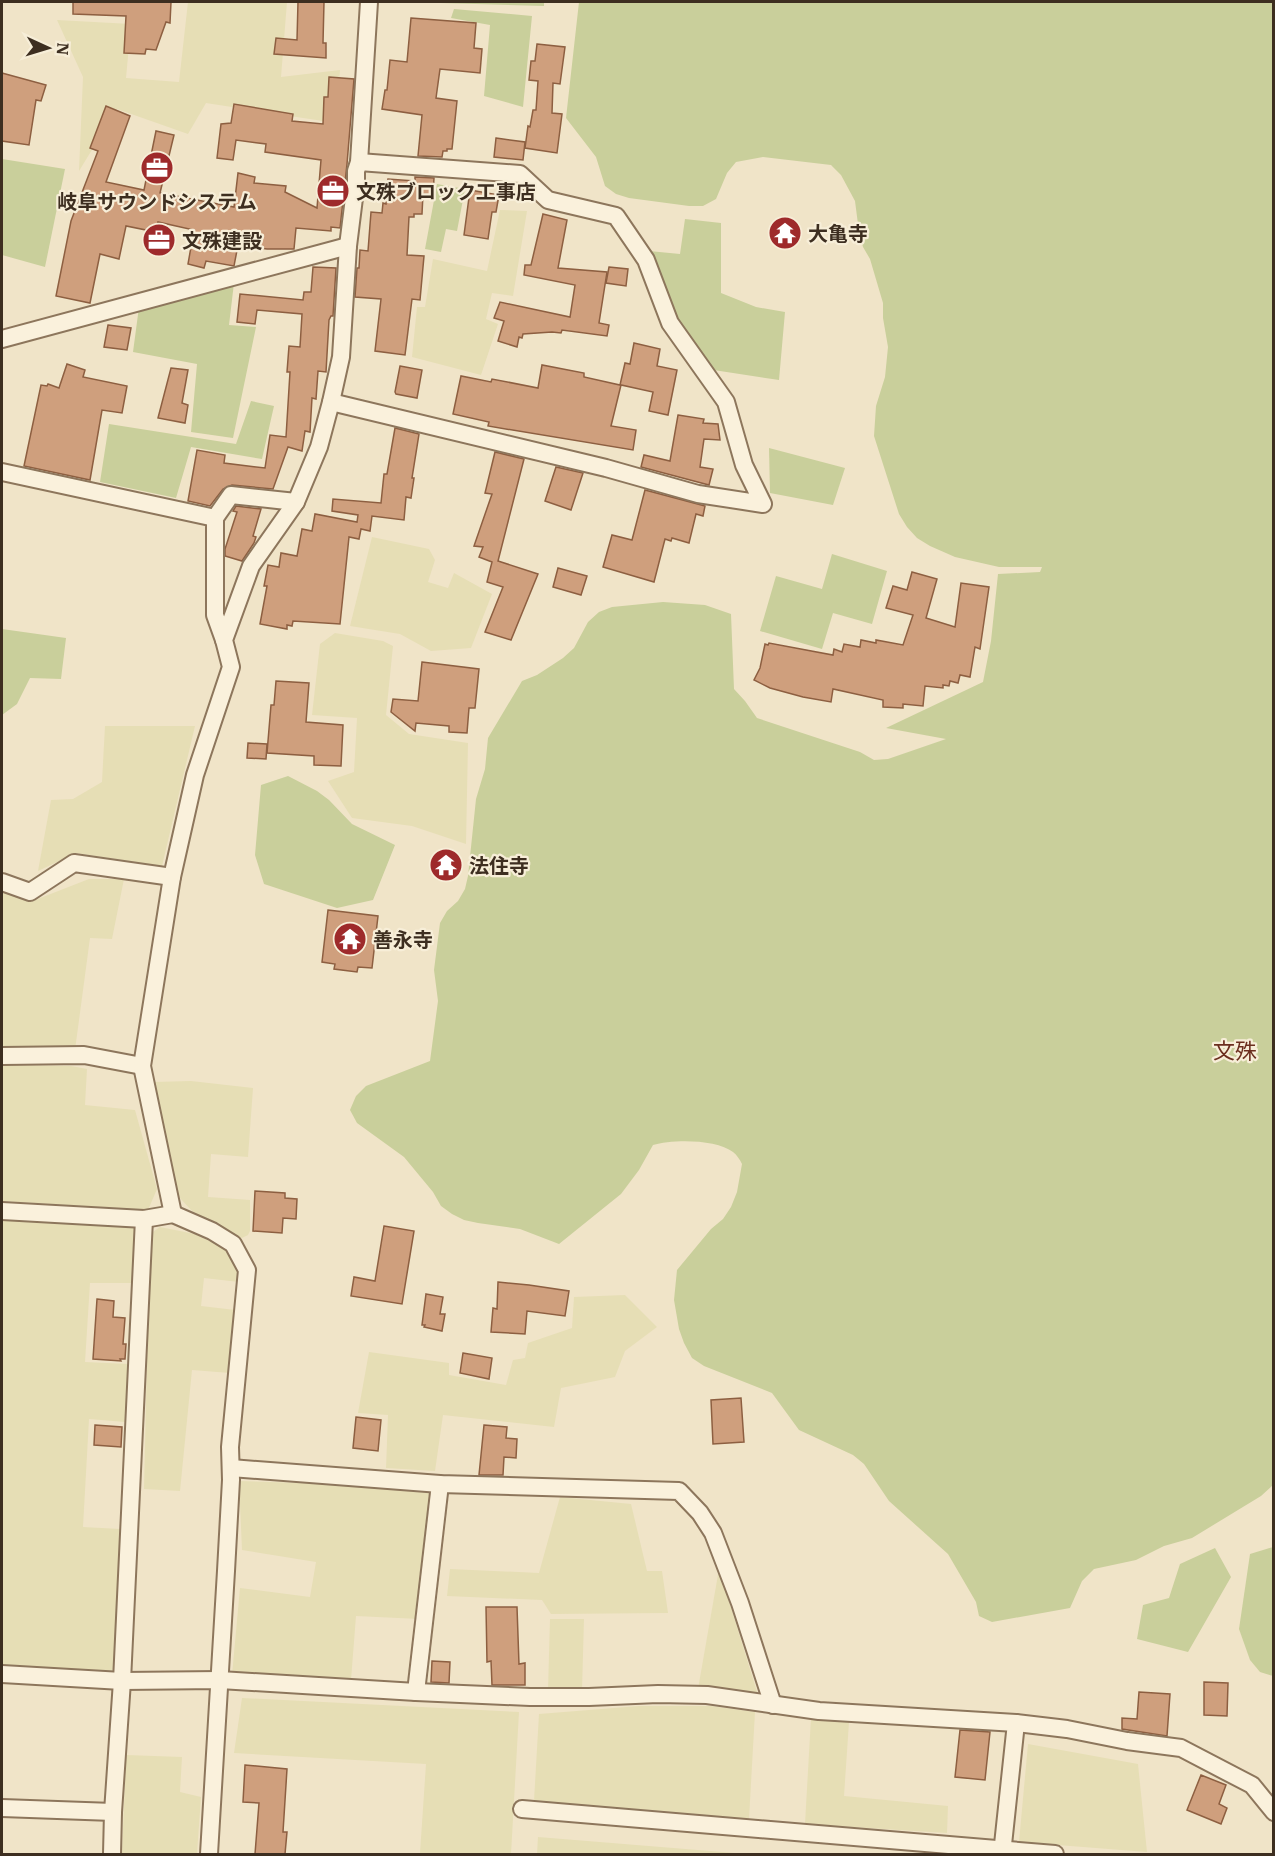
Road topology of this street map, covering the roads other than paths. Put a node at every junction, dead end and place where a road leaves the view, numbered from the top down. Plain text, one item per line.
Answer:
1 (369, 2) edge
2 (359, 162) junction
3 (348, 246) junction
4 (2, 339) edge
5 (330, 402) junction
6 (2, 472) edge
7 (296, 502) junction
8 (215, 518) junction
9 (224, 640) junction
10 (172, 877) junction
11 (2, 882) edge
12 (2, 1056) edge
13 (142, 1066) junction
14 (2, 1211) edge
15 (173, 1214) junction
16 (144, 1219) junction
17 (231, 1468) junction
18 (440, 1484) junction
19 (2, 1674) edge
20 (220, 1680) junction
21 (122, 1681) junction
22 (416, 1692) junction
23 (773, 1705) junction
24 (1017, 1723) junction
25 (2, 1808) edge
26 (522, 1809) dead end
27 (113, 1812) junction
28 (1274, 1812) edge
29 (1002, 1852) edge
30 (112, 1854) edge
31 (209, 1854) edge
32 (1055, 1854) edge

1 - 2 street
2 - 3 street
2 - 5 street
3 - 4 street
3 - 5 street
5 - 7 street
6 - 8 street
7 - 8 street
7 - 9 street
8 - 9 street
9 - 10 street
10 - 11 street
10 - 13 street
12 - 13 street
13 - 15 street
14 - 16 street
15 - 16 street
15 - 17 street
16 - 21 street
17 - 18 street
17 - 20 street
18 - 22 street
18 - 23 street
19 - 21 street
20 - 21 street
20 - 22 street
20 - 31 street
21 - 27 street
22 - 23 street
23 - 24 street
24 - 28 street
24 - 29 street
25 - 27 street
26 - 29 street
27 - 30 street
29 - 32 street

